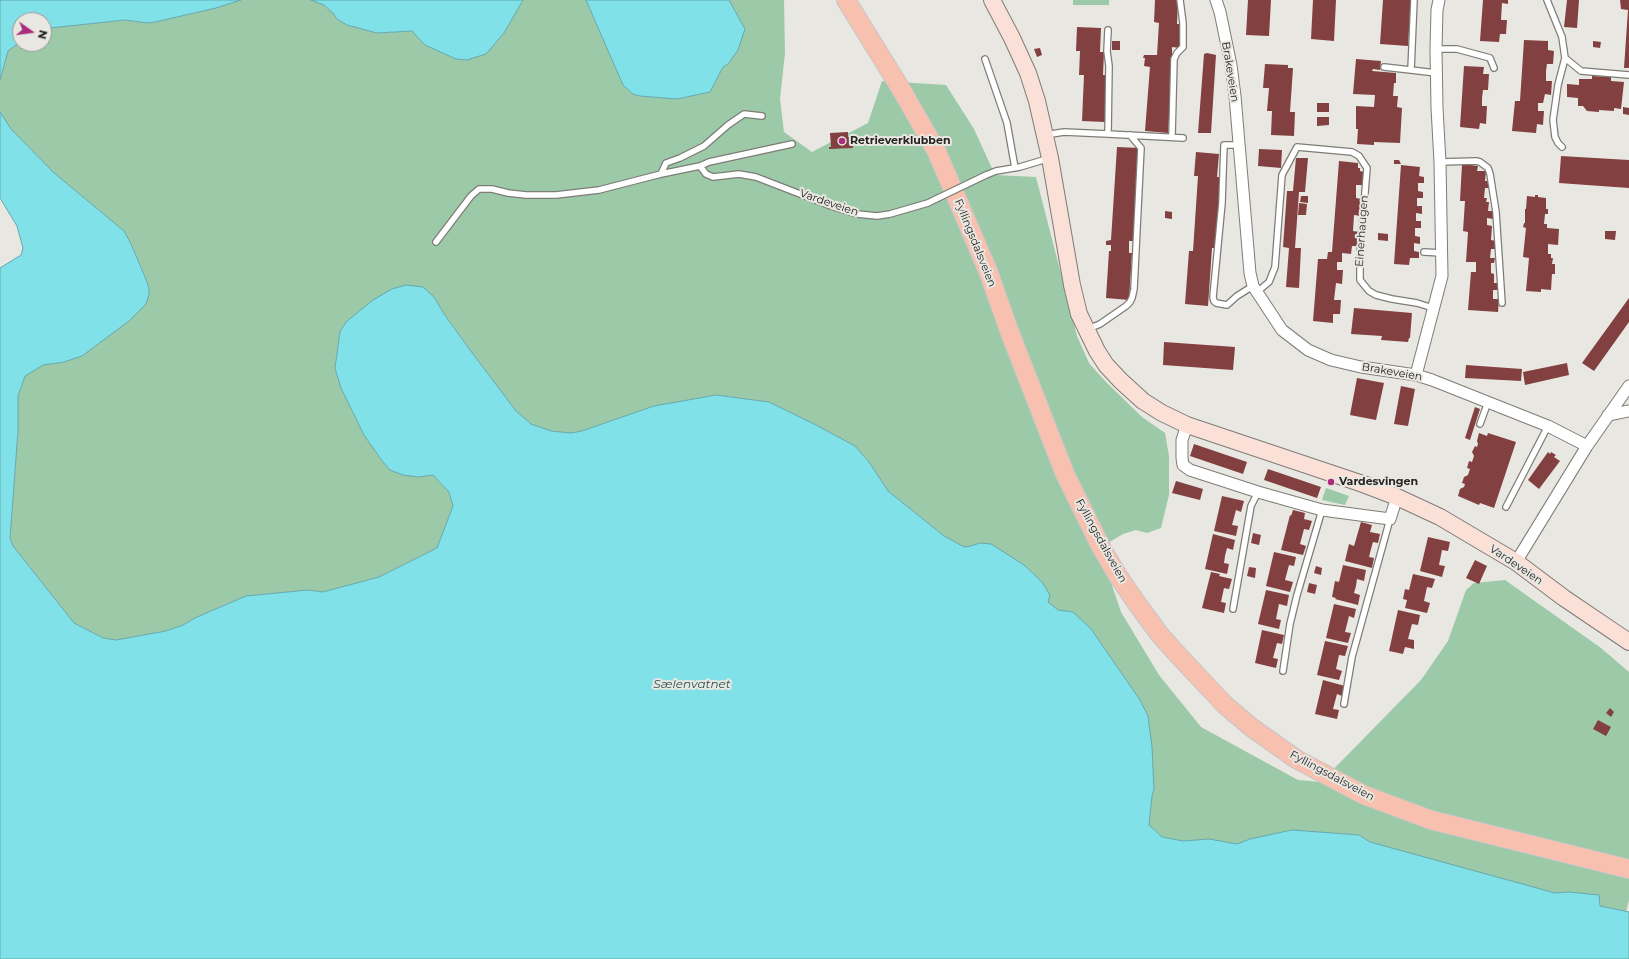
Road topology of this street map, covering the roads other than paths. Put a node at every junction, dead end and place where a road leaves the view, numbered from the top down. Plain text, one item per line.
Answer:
1 (846, 0) edge
2 (992, 0) edge
3 (1180, 0) edge
4 (1216, 0) edge
5 (1414, 0) edge
6 (1439, 0) edge
7 (1547, 0) edge
8 (1108, 30) dead end
9 (1436, 49) junction
10 (1565, 58) junction
11 (985, 59) dead end
12 (1384, 67) dead end
13 (1494, 68) dead end
14 (1411, 70) junction
15 (1436, 73) junction
16 (1629, 75) edge
17 (762, 116) dead end
18 (1108, 134) junction
19 (1045, 135) junction
20 (1130, 135) junction
21 (1172, 136) junction
22 (1183, 138) dead end
23 (792, 144) dead end
24 (1240, 145) junction
25 (1562, 147) dead end
26 (1050, 158) junction
27 (1440, 162) junction
28 (700, 166) junction
29 (1015, 168) junction
30 (661, 174) junction
31 (436, 242) dead end
32 (1424, 252) dead end
33 (1442, 252) junction
34 (1255, 289) junction
35 (1502, 303) dead end
36 (1433, 308) junction
37 (1086, 330) junction
38 (1416, 375) junction
39 (1629, 386) edge
40 (1488, 402) junction
41 (1629, 411) edge
42 (1608, 415) junction
43 (1480, 424) dead end
44 (1187, 425) junction
45 (1548, 426) junction
46 (1587, 446) junction
47 (1258, 492) junction
48 (1398, 497) junction
49 (1506, 507) dead end
50 (1322, 510) junction
51 (1390, 519) junction
52 (1516, 562) junction
53 (1233, 609) dead end
54 (1629, 642) edge
55 (1283, 670) dead end
56 (1344, 704) dead end
57 (1629, 869) edge

1 - 57 main road, Fyllingsdalsveien
2 - 19 main road, Vardeveien
3 - 21 lane
4 - 24 street, Brakeveien
5 - 14 lane
6 - 9 street
7 - 10 lane
8 - 18 lane
9 - 13 lane
9 - 15 street
10 - 16 lane
10 - 25 lane
11 - 29 lane
12 - 14 lane
14 - 15 lane
15 - 27 street
17 - 30 lane
18 - 19 lane
18 - 20 lane
19 - 26 main road, Vardeveien
20 - 21 lane
20 - 37 lane
21 - 22 lane
23 - 28 lane
24 - 34 street, Brakeveien
24 - 34 lane
26 - 29 lane, Vardeveien
26 - 37 main road, Vardeveien
27 - 33 street
27 - 35 lane
28 - 29 lane, Vardeveien, bridge
28 - 30 lane
30 - 31 lane
32 - 33 lane
33 - 36 street
34 - 36 lane, Einerhaugen
34 - 38 street, Brakeveien
36 - 38 street
37 - 44 main road, Vardeveien
38 - 40 street, Brakeveien
39 - 42 street
40 - 43 lane
40 - 45 street, Brakeveien
41 - 42 street
42 - 46 street
44 - 47 street
44 - 48 main road, Vardeveien
45 - 46 street, Brakeveien
45 - 49 lane
46 - 52 street
47 - 50 street
47 - 53 lane
48 - 51 street
48 - 52 main road, Vardeveien
50 - 51 street
50 - 55 lane
51 - 56 lane
52 - 54 main road, Vardeveien

